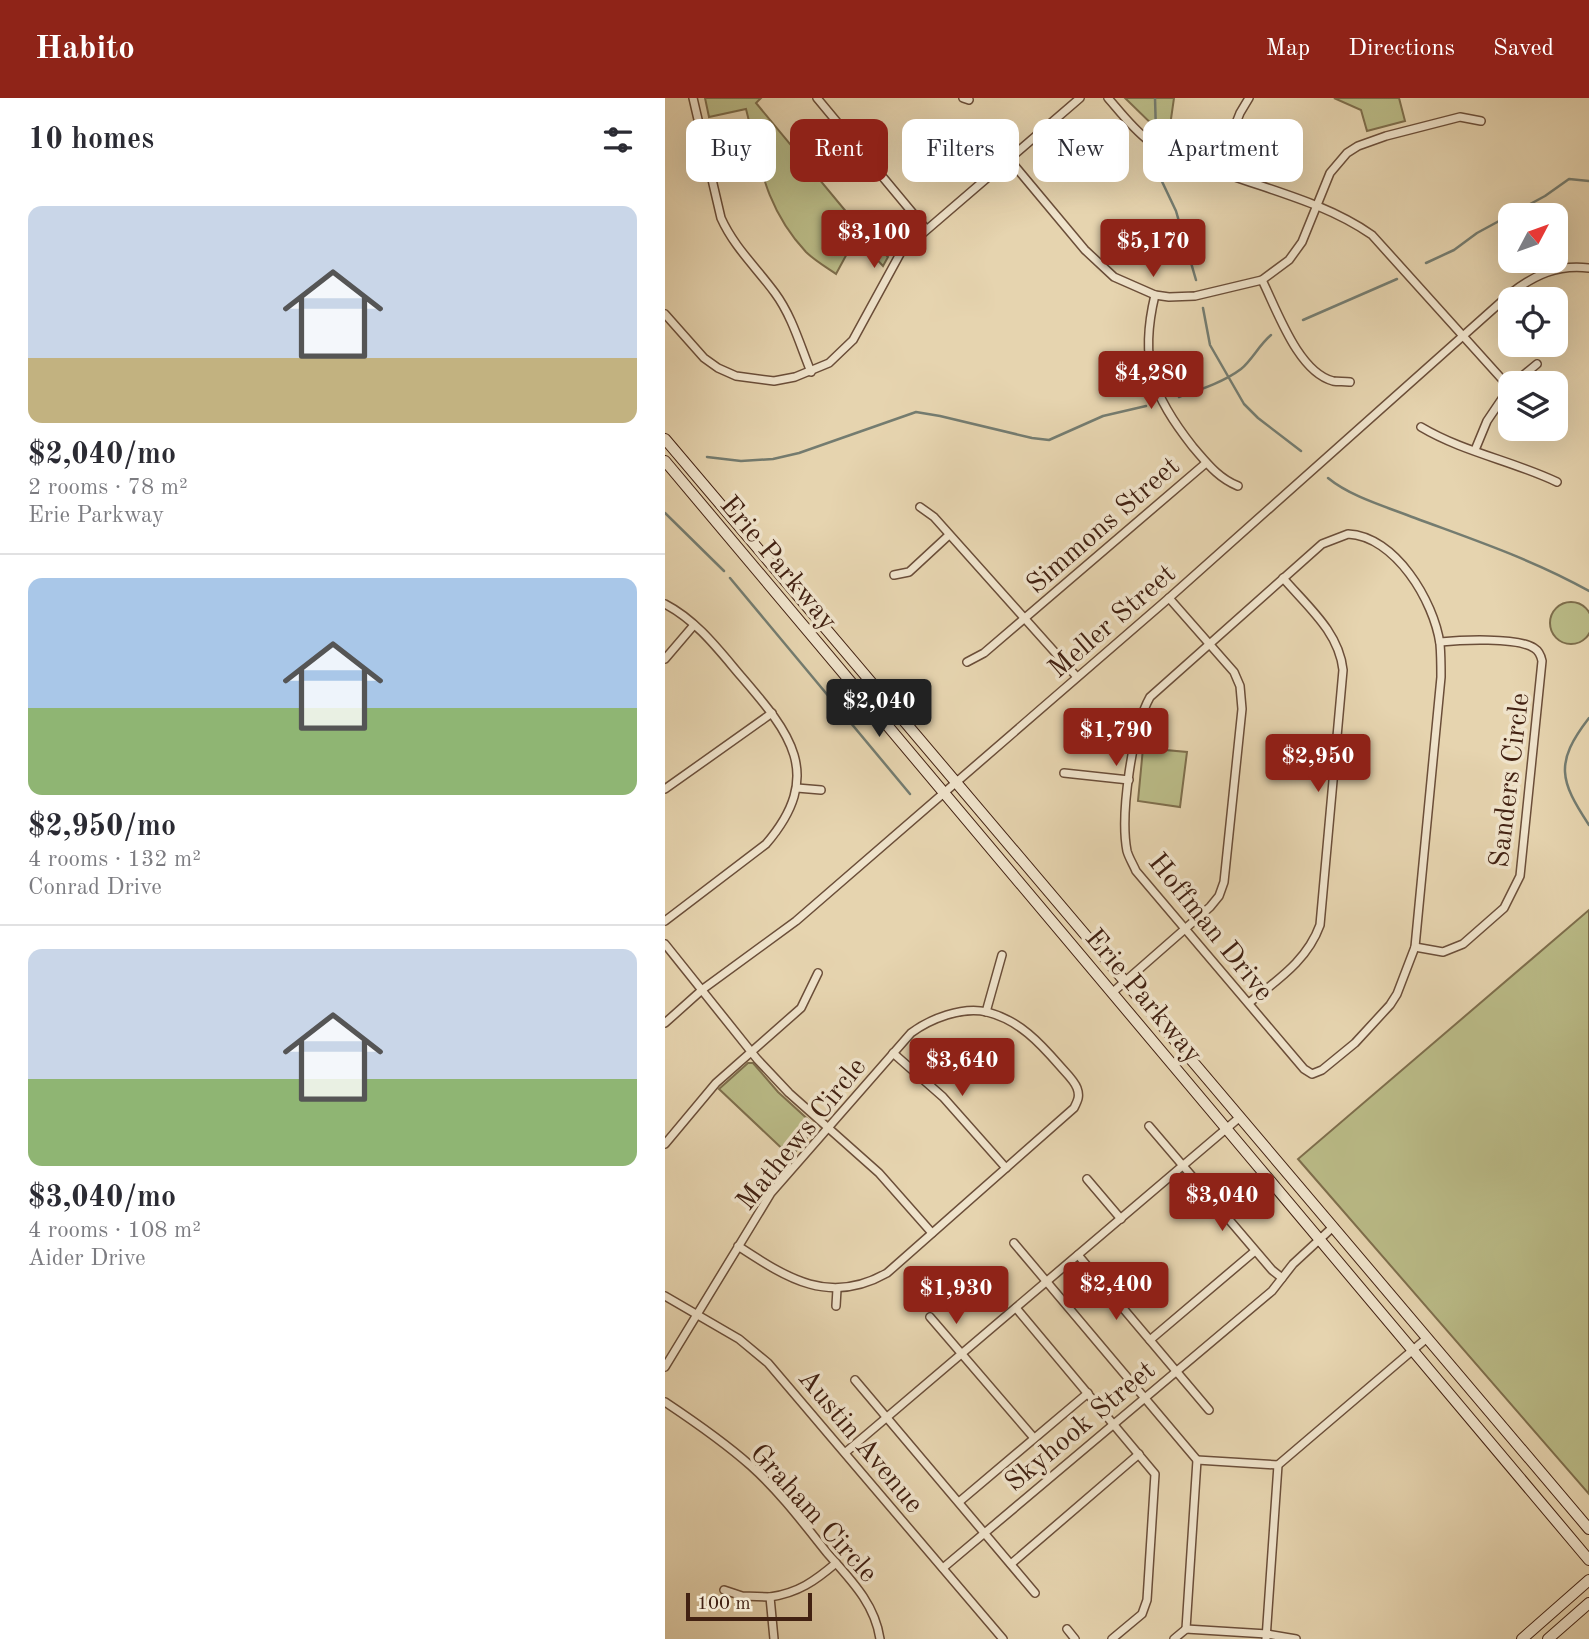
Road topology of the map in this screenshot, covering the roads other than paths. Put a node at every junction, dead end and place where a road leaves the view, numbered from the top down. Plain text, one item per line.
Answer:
1 (693, 98) edge
2 (817, 98) edge
3 (1080, 98) edge
4 (1108, 98) edge
5 (1249, 98) edge
6 (1238, 119) edge
7 (1481, 121) dead end
8 (1143, 136) edge
9 (1019, 150) edge
10 (1019, 171) edge
11 (982, 182) edge
12 (1248, 182) edge
13 (1316, 206) junction
14 (926, 229) junction
15 (1589, 268) edge
16 (1262, 280) junction
17 (1155, 295) junction
18 (665, 314) edge
19 (1463, 337) junction
20 (1537, 364) dead end
21 (1529, 371) edge
22 (811, 372) junction
23 (1498, 373) edge
24 (1350, 382) dead end
25 (1498, 405) edge
26 (1421, 427) dead end
27 (665, 439) edge
28 (1475, 450) junction
29 (665, 461) edge
30 (1206, 463) junction
31 (1557, 482) dead end
32 (1237, 486) dead end
33 (920, 507) dead end
34 (949, 535) junction
35 (894, 575) dead end
36 (1283, 578) junction
37 (1168, 598) junction
38 (665, 604) edge
39 (1025, 618) junction
40 (694, 625) junction
41 (1440, 642) junction
42 (1209, 643) junction
43 (665, 659) edge
44 (967, 662) dead end
45 (1077, 677) junction
46 (772, 713) junction
47 (1064, 773) dead end
48 (1129, 780) junction
49 (956, 781) junction
50 (797, 788) junction
51 (665, 789) edge
52 (821, 790) dead end
53 (944, 792) junction
54 (665, 921) edge
55 (1185, 929) junction
56 (665, 944) edge
57 (1415, 947) junction
58 (1002, 955) dead end
59 (818, 973) dead end
60 (1124, 981) junction
61 (703, 989) junction
62 (1113, 992) junction
63 (1249, 1003) junction
64 (986, 1012) junction
65 (665, 1023) edge
66 (752, 1052) junction
67 (893, 1053) junction
68 (1240, 1117) junction
69 (1149, 1126) dead end
70 (827, 1127) junction
71 (1227, 1128) junction
72 (665, 1144) edge
73 (1183, 1166) junction
74 (1006, 1168) junction
75 (1087, 1179) dead end
76 (1121, 1219) junction
77 (1333, 1227) junction
78 (932, 1233) junction
79 (1319, 1239) junction
80 (1014, 1243) dead end
81 (738, 1246) junction
82 (1255, 1251) junction
83 (1078, 1255) junction
84 (1282, 1278) junction
85 (1047, 1282) junction
86 (837, 1289) junction
87 (665, 1296) edge
88 (836, 1306) dead end
89 (1016, 1308) junction
90 (698, 1314) junction
91 (930, 1317) dead end
92 (1427, 1338) junction
93 (1150, 1340) junction
94 (1412, 1352) junction
95 (962, 1354) junction
96 (665, 1367) edge
97 (1176, 1371) junction
98 (855, 1380) dead end
99 (1088, 1393) junction
100 (1144, 1397) junction
101 (665, 1402) edge
102 (1209, 1410) dead end
103 (887, 1417) junction
104 (1114, 1423) junction
105 (1034, 1438) junction
106 (846, 1452) junction
107 (1139, 1454) junction
108 (1197, 1460) junction
109 (1278, 1465) junction
110 (959, 1502) junction
111 (1589, 1529) edge
112 (985, 1533) junction
113 (1589, 1560) edge
114 (836, 1563) junction
115 (1011, 1564) junction
116 (943, 1568) junction
117 (1589, 1580) edge
118 (724, 1590) dead end
119 (1035, 1593) dead end
120 (769, 1597) junction
121 (1589, 1603) edge
122 (1067, 1629) dead end
123 (1186, 1629) junction
124 (1266, 1637) edge
125 (774, 1639) edge
126 (880, 1639) edge
127 (1003, 1639) edge
128 (1075, 1639) edge
129 (1112, 1639) edge
130 (1174, 1639) edge
131 (1296, 1639) edge
132 (1522, 1639) edge
133 (1548, 1639) edge

1 - 22 street
2 - 14 street
3 - 9 street
4 - 8 street
5 - 6 street
7 - 13 street
10 - 17 street
11 - 14 street
12 - 13 street
13 - 16 street
13 - 19 street
14 - 22 street
15 - 19 street, Meller Street
16 - 17 street
16 - 24 street
17 - 30 street
18 - 22 street
19 - 23 street
19 - 37 street, Meller Street
20 - 21 street
25 - 28 street
26 - 28 street
27 - 49 main road, Erie Parkway
28 - 31 street
29 - 53 main road, Erie Parkway
30 - 32 street
30 - 39 street, Simmons Street
33 - 34 street
34 - 35 street
34 - 39 street
36 - 41 street, Hoffman Drive
36 - 42 street, Hoffman Drive
36 - 63 street
37 - 42 street
37 - 45 street, Meller Street
38 - 40 street
39 - 44 street, Simmons Street
39 - 45 street
40 - 43 street
40 - 46 street
41 - 57 street
41 - 57 street, Sanders Circle
42 - 48 street, Hoffman Drive
42 - 55 street
45 - 49 street, Meller Street
46 - 50 street
46 - 51 street
47 - 48 street
48 - 55 street, Hoffman Drive
49 - 53 street, Meller Street
49 - 60 main road, Erie Parkway
50 - 52 street
50 - 54 street
53 - 61 street, Meller Street
53 - 62 main road, Erie Parkway
55 - 60 street
55 - 63 street, Hoffman Drive
56 - 61 street
57 - 63 street, Hoffman Drive
58 - 64 street
59 - 66 street
60 - 62 street
60 - 68 main road, Erie Parkway
61 - 65 street, Meller Street
61 - 66 street
62 - 71 main road, Erie Parkway
64 - 67 street, Mathews Circle
64 - 74 street, Mathews Circle
66 - 70 street
66 - 72 street
67 - 70 street, Mathews Circle
67 - 74 street
68 - 71 street
68 - 77 main road, Erie Parkway
69 - 73 street
70 - 78 street
70 - 81 street, Mathews Circle
71 - 73 street
71 - 79 main road, Erie Parkway
73 - 76 street
73 - 82 street
74 - 78 street, Mathews Circle
75 - 76 street
76 - 83 street
77 - 79 street, Skyhook Street
77 - 92 main road, Erie Parkway
78 - 86 street, Mathews Circle
79 - 84 street, Skyhook Street
79 - 94 main road, Erie Parkway
80 - 85 street
81 - 86 street, Mathews Circle
81 - 90 street, Mathews Circle
82 - 84 street
82 - 93 street
83 - 85 street
83 - 93 street
84 - 97 street, Skyhook Street
85 - 89 street
85 - 100 street
86 - 88 street
87 - 90 street, Austin Avenue
89 - 95 street
89 - 99 street
90 - 96 street, Mathews Circle
90 - 106 street, Austin Avenue
91 - 95 street
92 - 94 street
92 - 111 main road, Erie Parkway
93 - 97 street
94 - 109 street
94 - 113 main road, Erie Parkway
95 - 103 street
95 - 105 street
97 - 100 street, Skyhook Street
97 - 102 street
98 - 103 street
99 - 104 street
99 - 105 street
100 - 104 street, Skyhook Street
100 - 108 street
101 - 114 street, Graham Circle
103 - 106 street
103 - 110 street
104 - 107 street
104 - 112 street, Skyhook Street
105 - 110 street
106 - 116 street, Austin Avenue
107 - 115 street
107 - 129 street
108 - 109 street
108 - 123 street
109 - 124 street
110 - 112 street
112 - 115 street
112 - 116 street, Skyhook Street
114 - 120 street
114 - 126 street, Graham Circle
115 - 119 street
116 - 127 street, Austin Avenue
117 - 132 main road
118 - 120 street
120 - 125 street
121 - 133 main road
122 - 128 street
123 - 124 street
123 - 130 street
124 - 131 street

